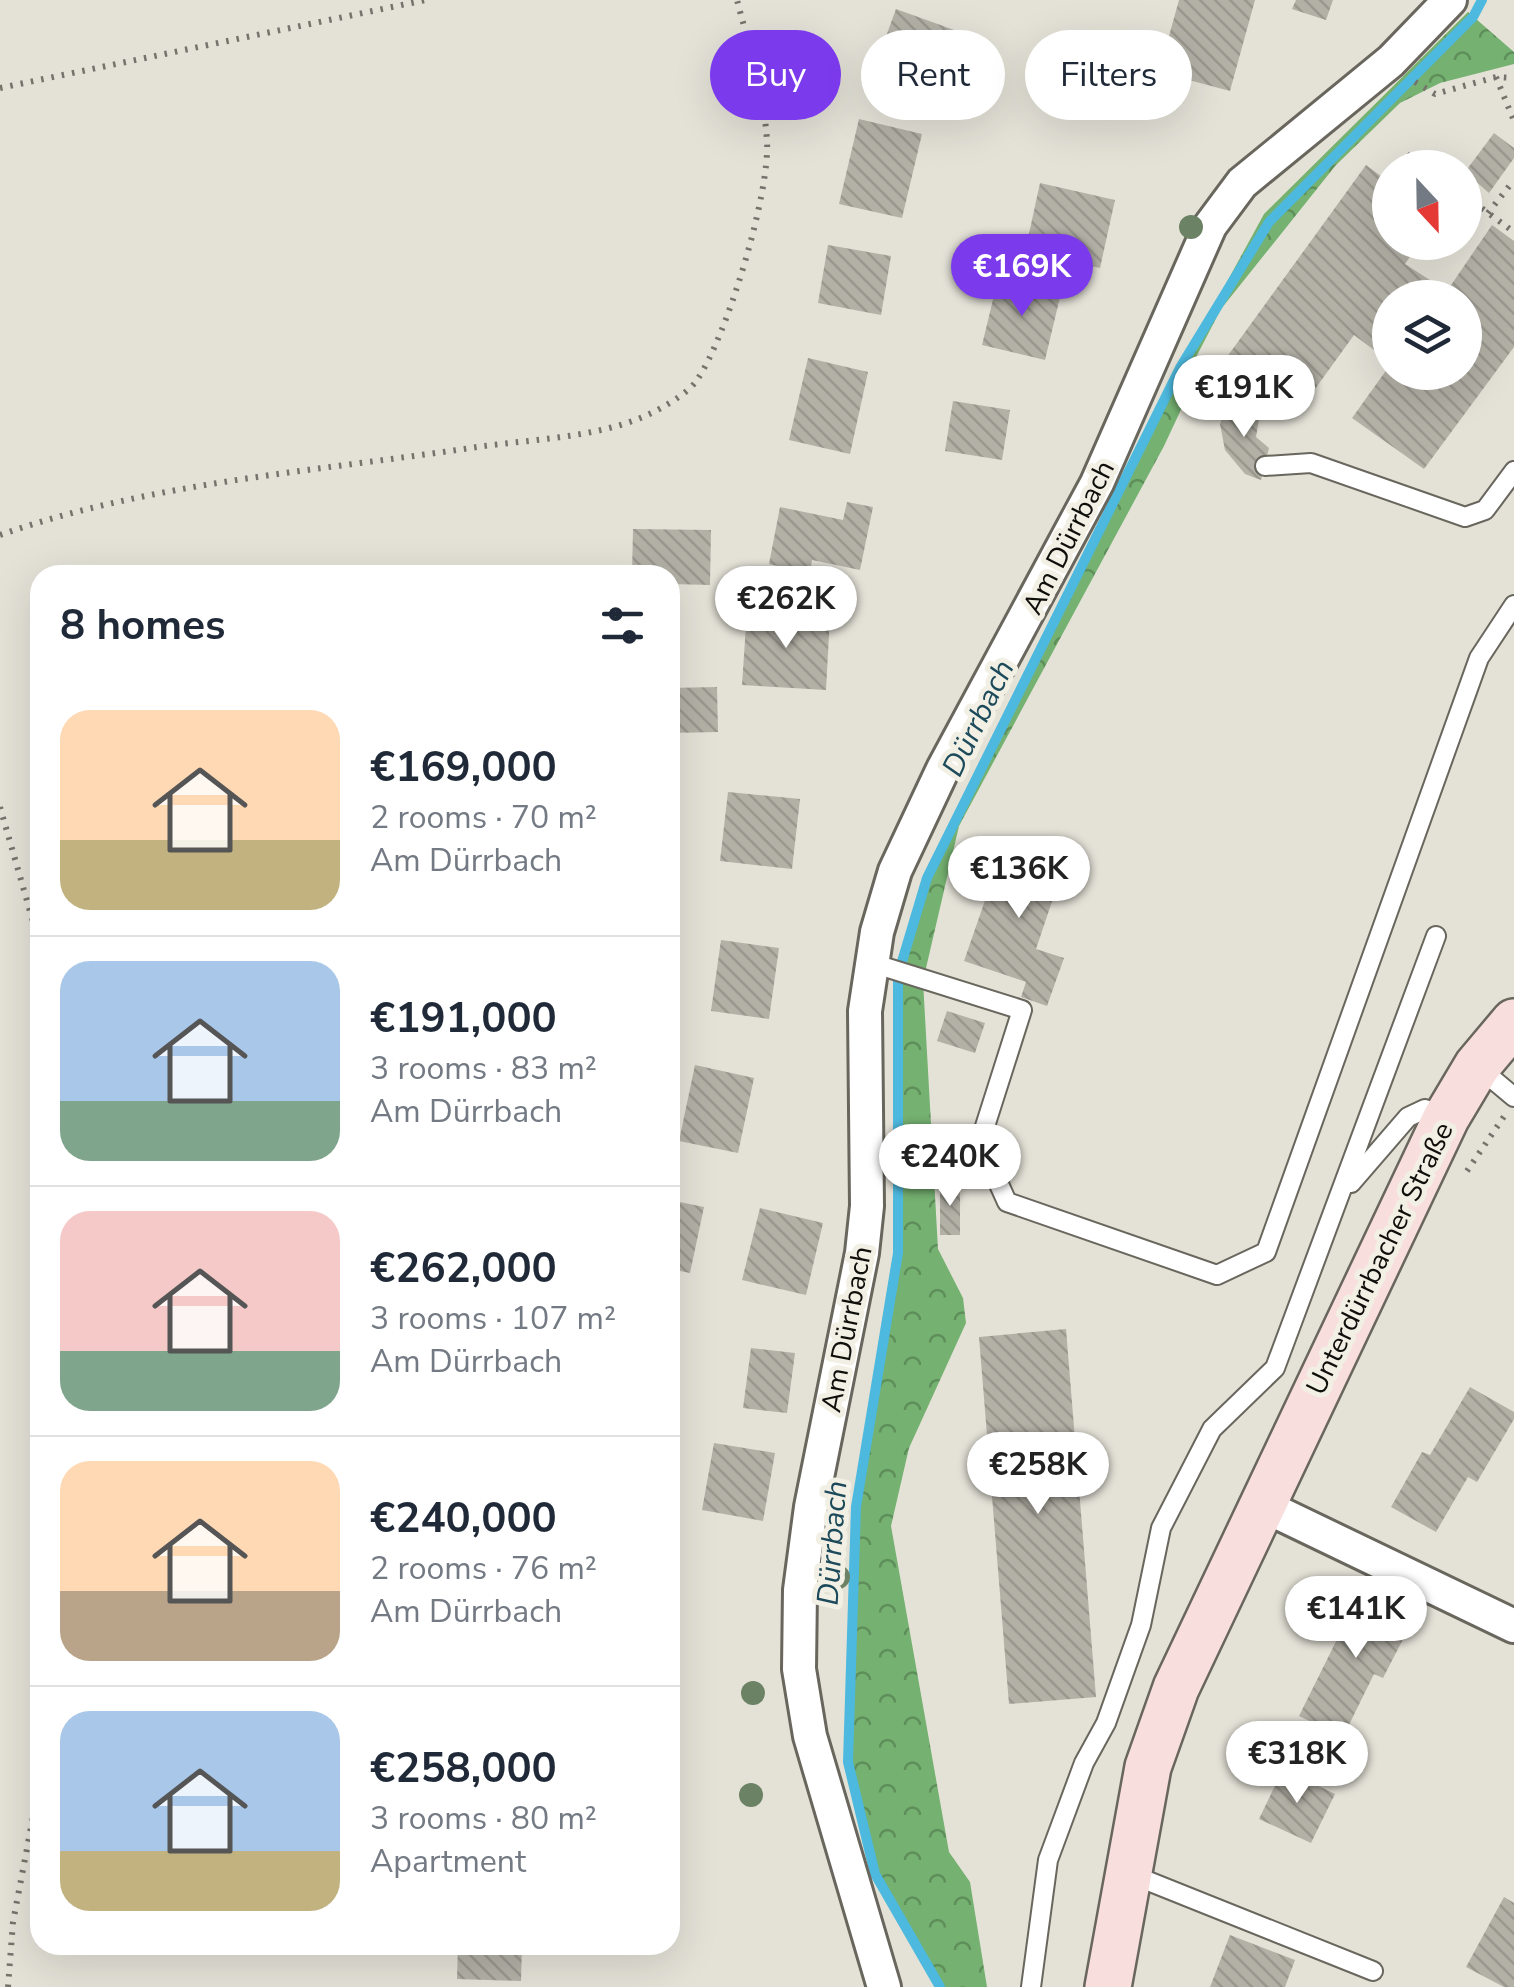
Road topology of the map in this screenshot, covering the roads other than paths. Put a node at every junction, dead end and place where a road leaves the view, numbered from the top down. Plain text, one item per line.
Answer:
1 (1450, 0) edge
2 (1265, 466) dead end
3 (1514, 471) edge
4 (1514, 604) edge
5 (1436, 936) dead end
6 (872, 963) junction
7 (1514, 1022) edge
8 (1477, 1066) junction
9 (1514, 1097) edge
10 (1446, 1118) junction
11 (1344, 1192) junction
12 (1260, 1504) junction
13 (1514, 1626) edge
14 (1128, 1873) junction
15 (1373, 1971) dead end
16 (884, 1987) edge
17 (1031, 1987) edge
18 (1108, 1987) edge

1 - 6 street, Am Dürrbach
2 - 3 lane
4 - 6 lane
5 - 11 lane
6 - 16 street, Am Dürrbach
7 - 8 street, Unterdürrbacher Straße
8 - 9 lane
8 - 10 street, Unterdürrbacher Straße
10 - 11 lane
10 - 12 street, Unterdürrbacher Straße
11 - 17 lane
12 - 13 street
12 - 14 street, Unterdürrbacher Straße
14 - 15 lane
14 - 18 street, Unterdürrbacher Straße

